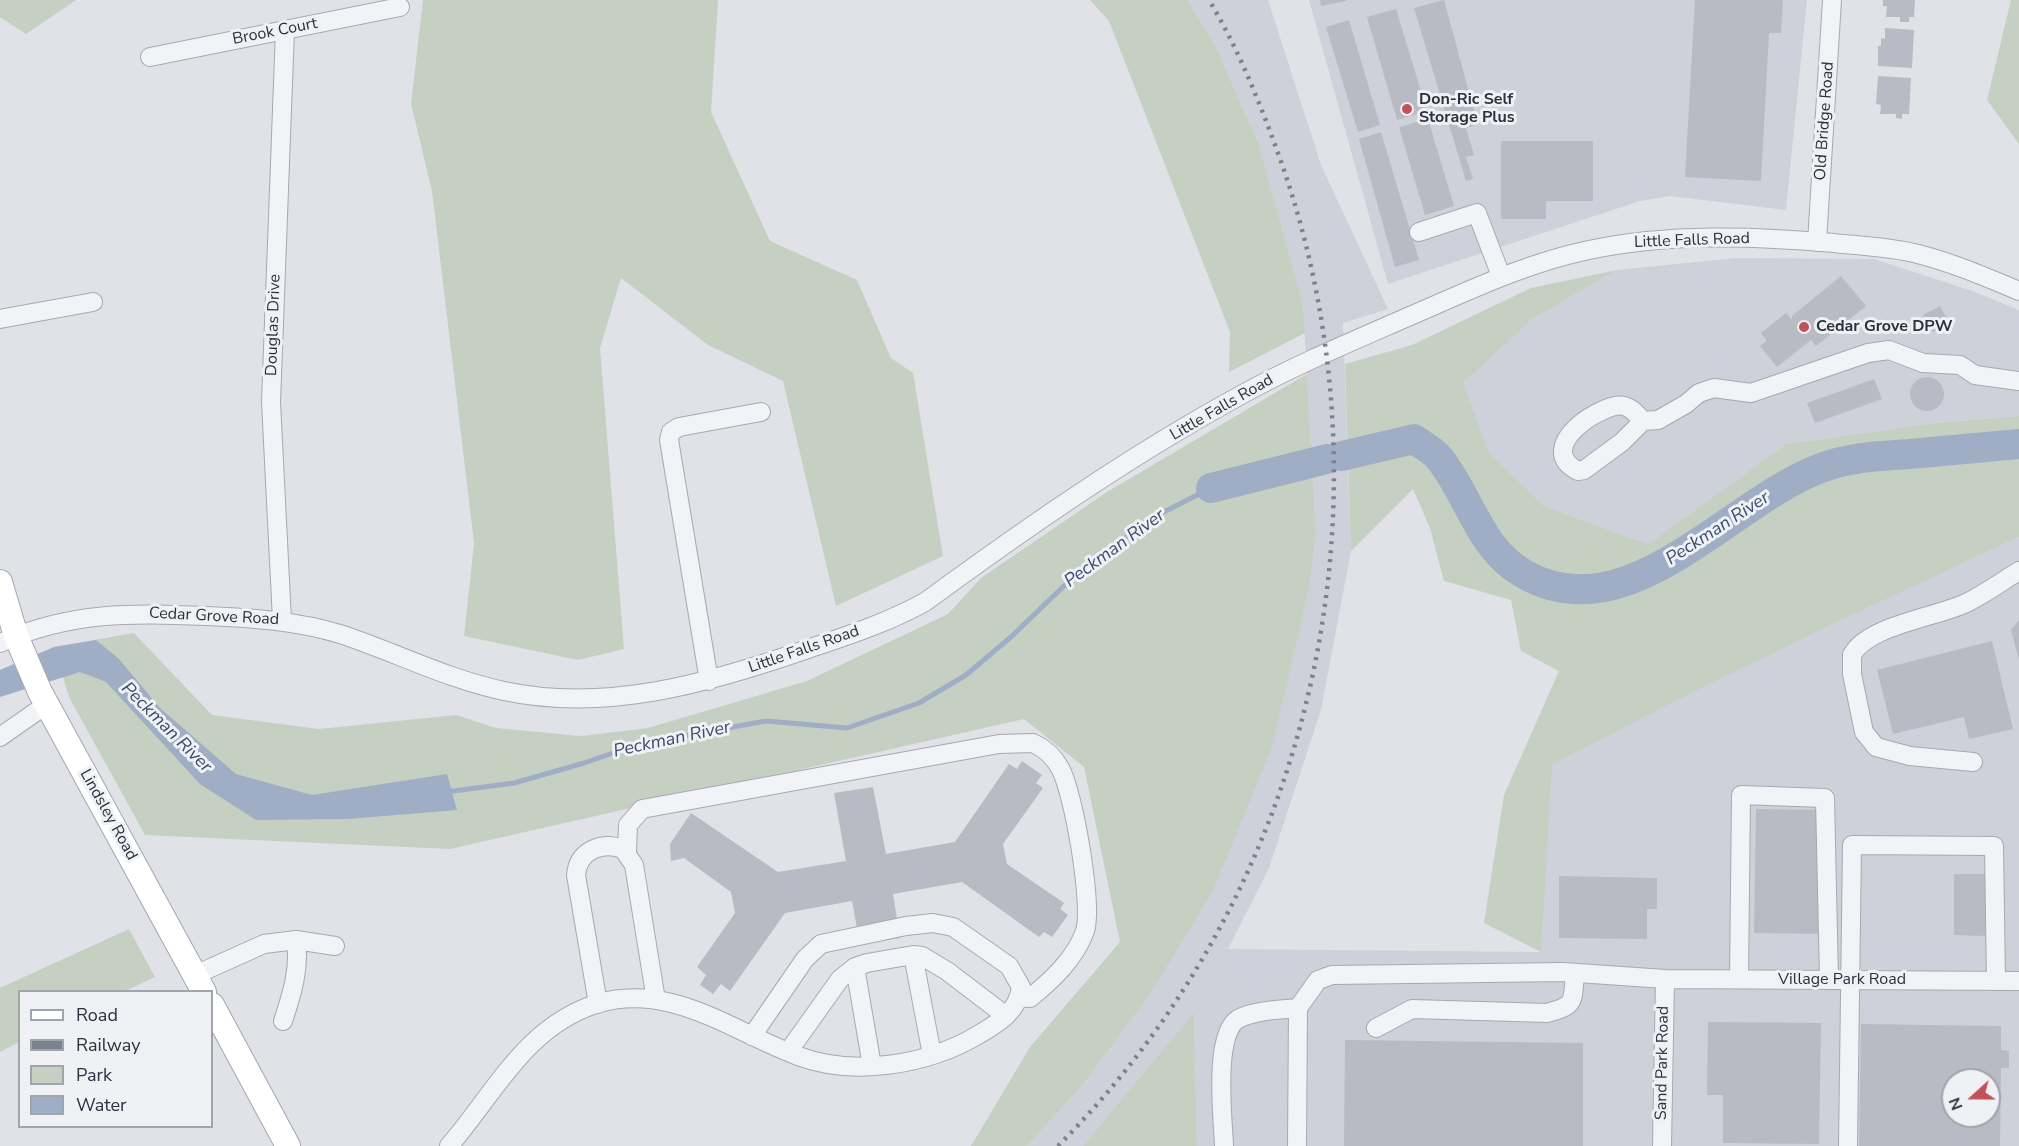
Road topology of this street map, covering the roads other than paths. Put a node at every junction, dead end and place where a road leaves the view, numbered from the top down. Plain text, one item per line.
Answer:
1 (1832, 0) edge
2 (400, 8) dead end
3 (285, 30) junction
4 (150, 57) dead end
5 (1419, 232) dead end
6 (1817, 242) junction
7 (1501, 276) junction
8 (2019, 291) edge
9 (93, 302) dead end
10 (0, 319) edge
11 (2019, 381) edge
12 (761, 412) dead end
13 (1642, 421) dead end
14 (2019, 571) edge
15 (0, 582) edge
16 (282, 620) junction
17 (12, 642) edge
18 (460, 678) joint
19 (709, 681) junction
20 (44, 698) junction
21 (0, 737) edge
22 (1973, 762) dead end
23 (627, 852) junction
24 (296, 940) junction
25 (335, 946) dead end
26 (913, 955) junction
27 (855, 967) junction
28 (1575, 973) junction
29 (1665, 979) junction
30 (1738, 980) junction
31 (1830, 980) junction
32 (1849, 980) junction
33 (1996, 981) junction
34 (2019, 981) edge
35 (200, 983) edge
36 (1020, 997) junction
37 (657, 1000) junction
38 (598, 1004) junction
39 (213, 1007) edge
40 (1298, 1008) junction
41 (1006, 1016) junction
42 (283, 1021) dead end
43 (1376, 1028) dead end
44 (752, 1036) junction
45 (788, 1052) junction
46 (932, 1055) junction
47 (872, 1066) junction
48 (288, 1146) edge
49 (449, 1146) edge
50 (1224, 1146) edge
51 (1297, 1146) edge
52 (1662, 1146) edge
53 (1848, 1146) edge

1 - 6 street, Old Bridge Road
2 - 3 street, Brook Court
3 - 4 street, Brook Court
3 - 16 street, Douglas Drive
5 - 7 street
6 - 7 street, Little Falls Road
6 - 8 street, Little Falls Road
7 - 19 street, Little Falls Road
9 - 10 street
11 - 13 street
12 - 19 street
14 - 22 street
15 - 17 main road, Lindsley Road
16 - 17 street, Cedar Grove Road
16 - 18 street, Cedar Grove Road
17 - 20 main road, Lindsley Road
18 - 19 street, Little Falls Road
20 - 21 street
20 - 35 main road, Lindsley Road
23 - 36 street
23 - 37 street
23 - 38 street
24 - 25 street
24 - 35 street
24 - 42 street
26 - 27 street
26 - 41 street
26 - 46 street
27 - 45 street
27 - 47 street
28 - 29 street, Village Park Road
28 - 40 street, Village Park Road
28 - 43 street
29 - 30 street, Village Park Road
29 - 52 street, Sand Park Road
30 - 31 street, Village Park Road
30 - 31 street
31 - 32 street, Village Park Road
32 - 33 street, Village Park Road
32 - 33 street
32 - 53 street
33 - 34 street, Village Park Road
36 - 41 street
36 - 44 street
37 - 38 street
37 - 44 street
38 - 49 street
39 - 48 main road
40 - 50 street
40 - 51 street
41 - 46 street
44 - 45 street
45 - 47 street
46 - 47 street

